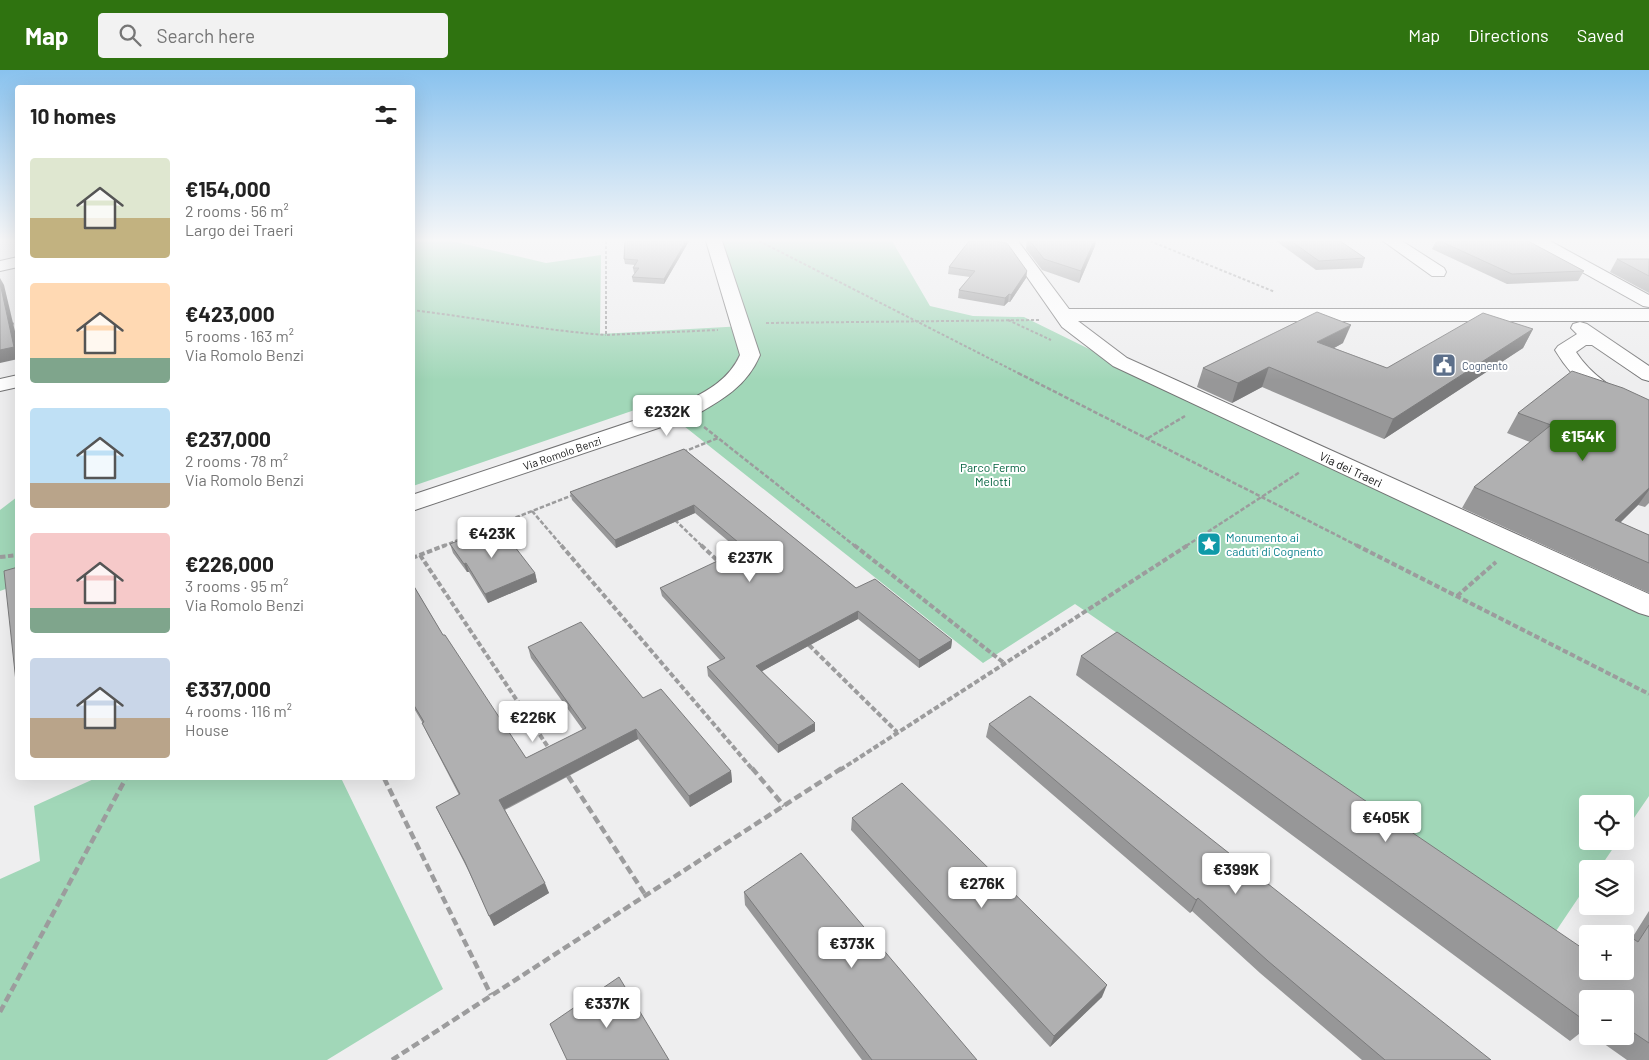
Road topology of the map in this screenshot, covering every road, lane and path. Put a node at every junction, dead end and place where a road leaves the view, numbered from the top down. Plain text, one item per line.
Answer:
1 (606, 287) edge
2 (729, 287) edge
3 (849, 287) edge
4 (1044, 287) edge
5 (1264, 287) edge
6 (1622, 287) edge
7 (1278, 293) dead end
8 (1649, 302) edge
9 (415, 310) edge
10 (1562, 315) junction
11 (1649, 315) edge
12 (1066, 318) junction
13 (913, 320) junction
14 (15, 323) edge
15 (9, 324) edge
16 (742, 326) junction
17 (606, 336) junction
18 (1594, 339) junction
19 (1649, 375) edge
20 (15, 382) edge
21 (0, 385) edge
22 (686, 411) junction
23 (1189, 414) dead end
24 (1649, 415) edge
25 (718, 438) junction
26 (1147, 439) junction
27 (682, 452) edge
28 (1306, 468) dead end
29 (576, 494) edge
30 (1262, 497) junction
31 (415, 503) edge
32 (532, 511) junction
33 (670, 515) edge
34 (420, 554) junction
35 (15, 555) edge
36 (415, 556) edge
37 (0, 557) edge
38 (1499, 560) dead end
39 (727, 569) edge
40 (1457, 596) junction
41 (1649, 606) edge
42 (809, 646) edge
43 (1004, 663) junction
44 (1649, 694) edge
45 (897, 732) junction
46 (554, 757) edge
47 (568, 776) edge
48 (125, 780) edge
49 (385, 780) edge
50 (784, 806) junction
51 (646, 896) junction
52 (491, 995) junction
53 (0, 1012) edge
54 (392, 1060) edge

1 - 17 path
2 - 16 street, Via Romolo Benzi
3 - 13 path
4 - 12 street, Via dei Traeri
5 - 7 path
6 - 8 street
9 - 17 path
10 - 11 street
10 - 12 street
10 - 18 street
12 - 13 path
12 - 41 street, Via dei Traeri
13 - 16 path
13 - 26 path
14 - 15 path
16 - 17 path
16 - 22 street, Via Romolo Benzi
18 - 19 street
18 - 24 street
20 - 21 street
22 - 25 path
22 - 31 street, Via Romolo Benzi
23 - 26 path
25 - 27 path
25 - 43 path
26 - 30 path
28 - 30 path
29 - 32 path
30 - 40 path
30 - 43 path
32 - 34 path
32 - 50 path
33 - 39 path
34 - 36 path
34 - 46 path
35 - 37 path
38 - 40 path
40 - 44 path
42 - 45 path
43 - 45 path
45 - 50 path
47 - 51 path
48 - 53 path
49 - 52 path
50 - 51 path
51 - 52 path
52 - 54 path

